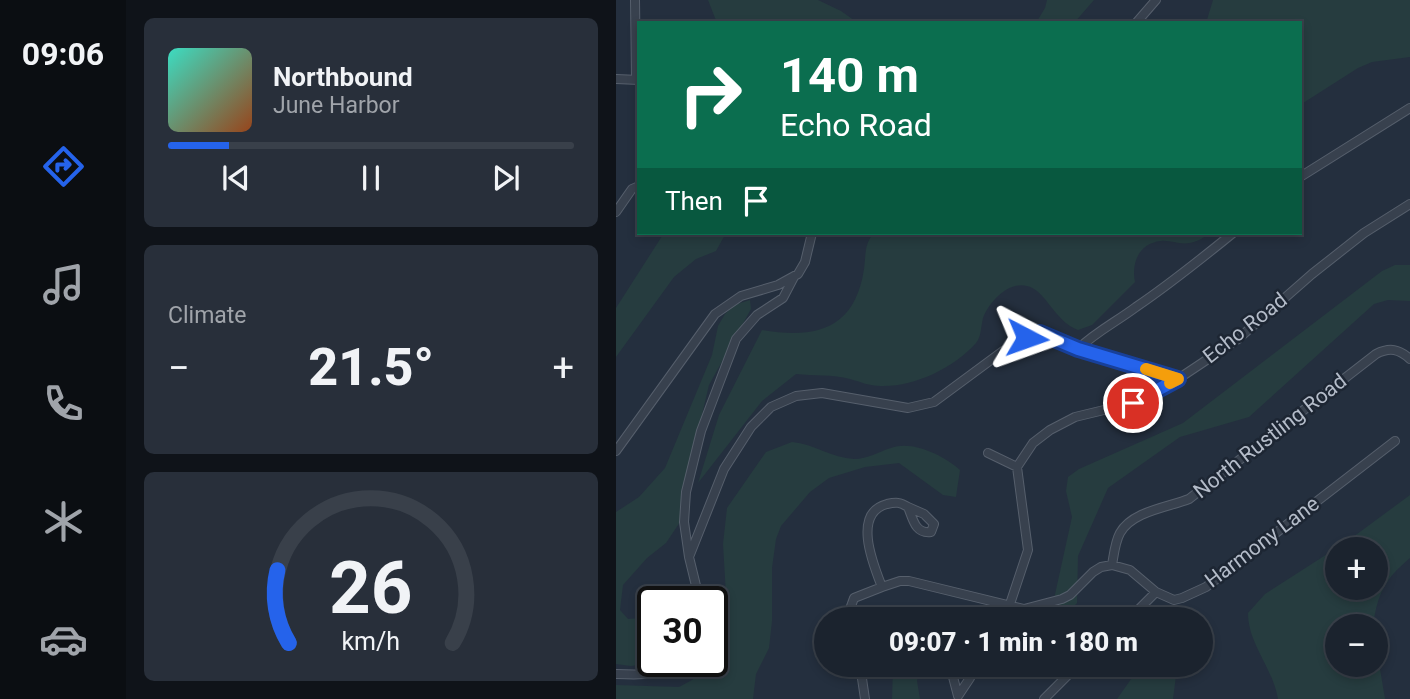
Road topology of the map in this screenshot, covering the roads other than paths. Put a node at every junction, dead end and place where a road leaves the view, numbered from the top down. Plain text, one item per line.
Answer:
1 (635, 0) edge
2 (1156, 0) edge
3 (1138, 21) edge
4 (616, 79) edge
5 (637, 80) edge
6 (1410, 108) edge
7 (1302, 176) edge
8 (637, 187) edge
9 (1410, 204) edge
10 (616, 212) edge
11 (812, 235) edge
12 (1231, 235) edge
13 (794, 277) junction
14 (1078, 349) junction
15 (1410, 359) edge
16 (1178, 379) junction
17 (1395, 441) dead end
18 (616, 452) edge
19 (988, 453) dead end
20 (1017, 467) junction
21 (908, 507) dead end
22 (688, 557) junction
23 (1112, 565) junction
24 (696, 586) edge
25 (882, 587) junction
26 (1156, 592) junction
27 (851, 607) edge
28 (1009, 607) joint
29 (1032, 607) edge
30 (1141, 607) edge
31 (616, 674) edge
32 (637, 674) edge
33 (862, 677) edge
34 (1066, 677) edge
35 (865, 699) edge
36 (1044, 699) edge

1 - 5 street
2 - 3 street
4 - 5 street
6 - 7 street
8 - 10 street
9 - 16 street, Echo Road
11 - 13 street
12 - 14 street
13 - 18 street
13 - 22 street
14 - 16 street
14 - 22 street
15 - 23 street, North Rustling Road
16 - 20 street, Echo Road
17 - 26 street, Harmony Lane
19 - 20 street
20 - 28 street
21 - 25 street
22 - 24 street
23 - 26 street
23 - 29 street
25 - 27 street
25 - 28 street
26 - 30 street
31 - 32 street
33 - 35 street
34 - 36 street

